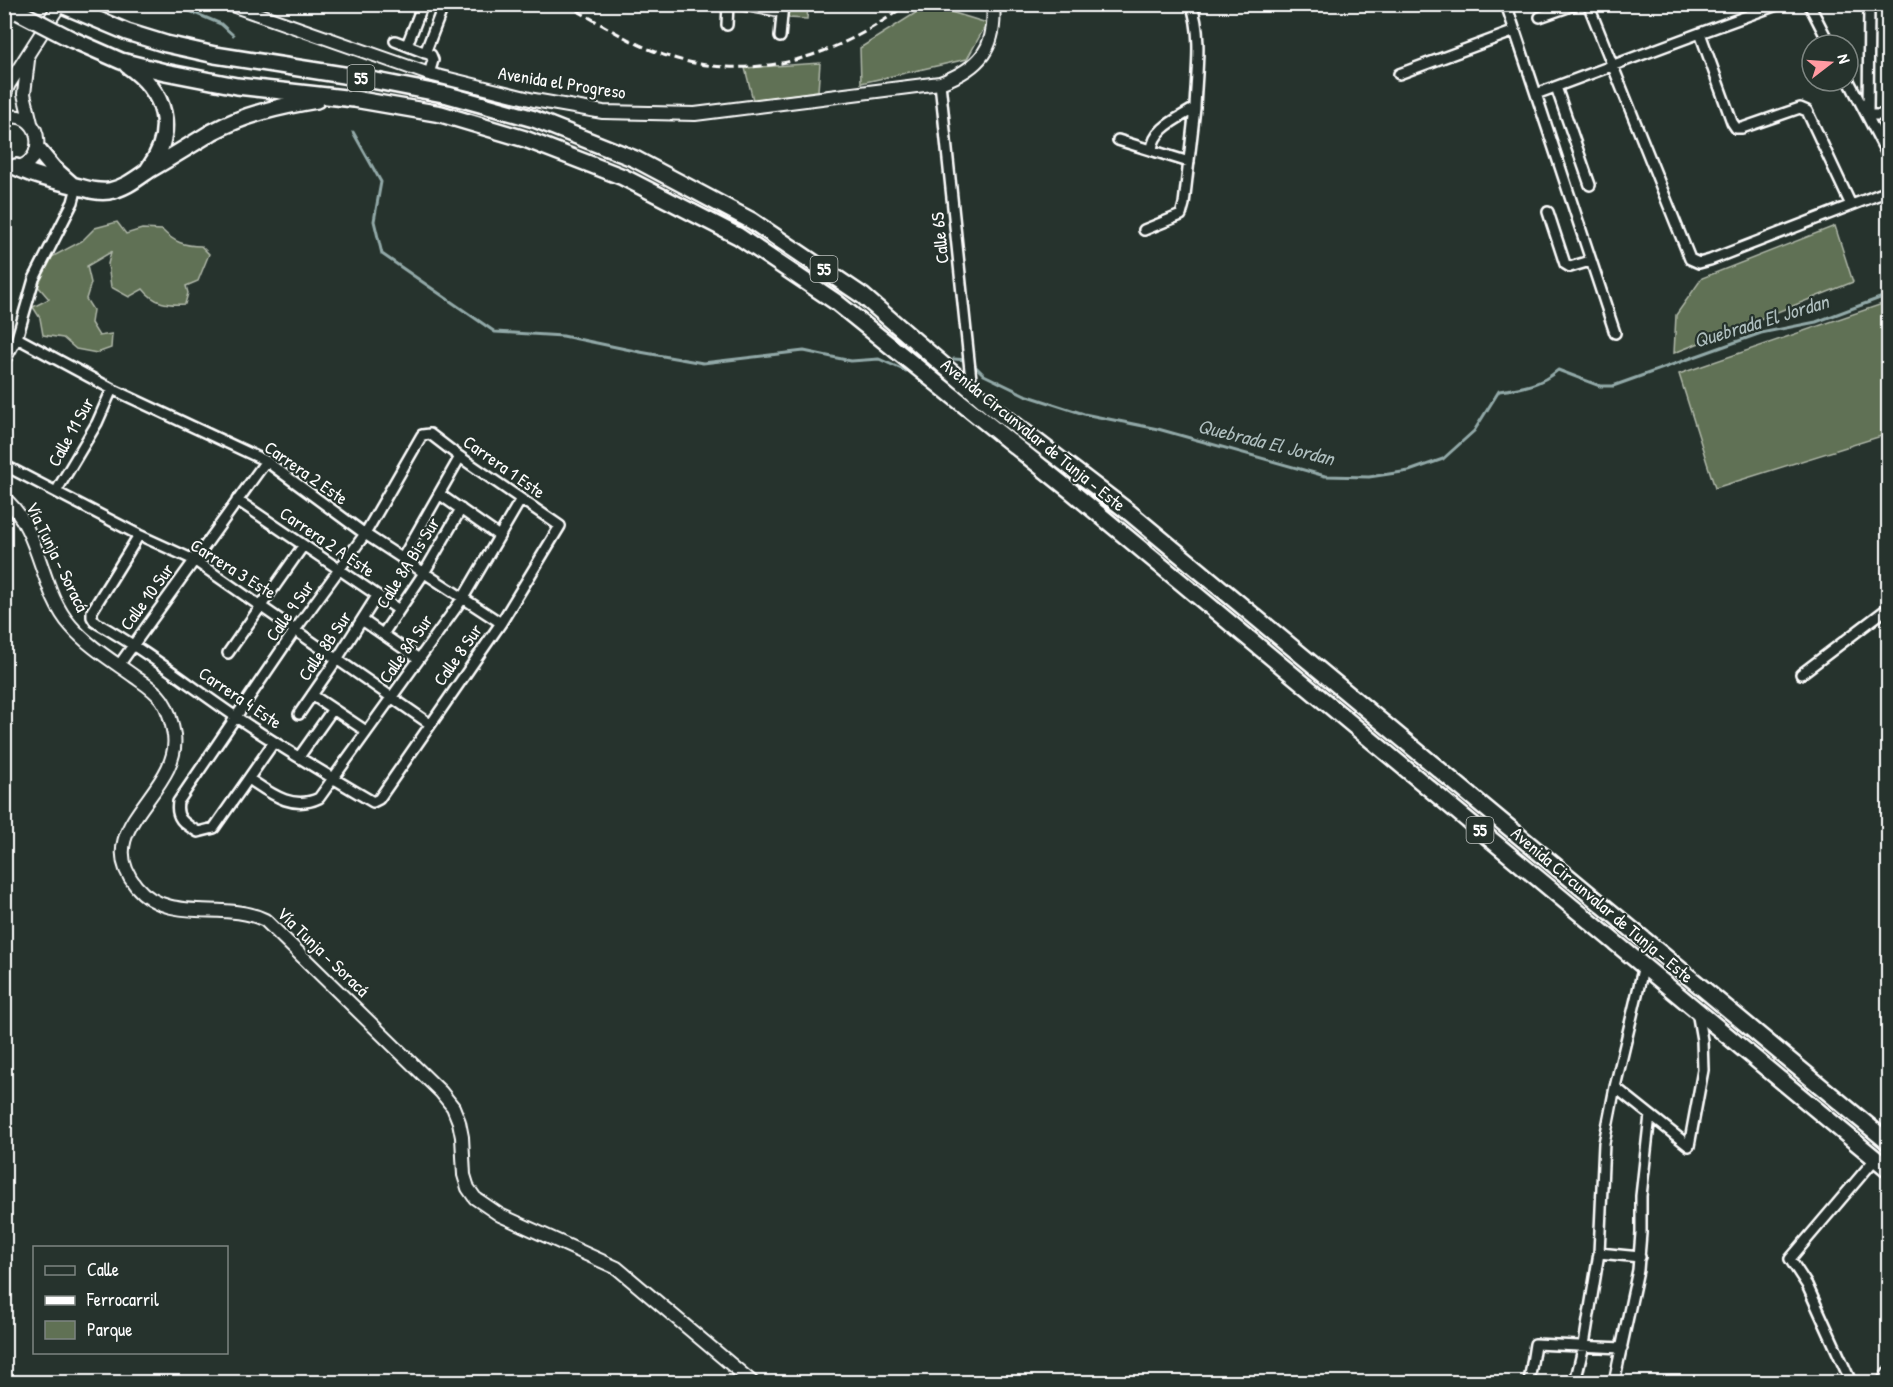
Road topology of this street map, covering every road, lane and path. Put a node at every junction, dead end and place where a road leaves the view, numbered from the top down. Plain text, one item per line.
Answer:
1 (60, 4) edge
2 (229, 4) edge
3 (423, 4) edge
4 (444, 4) edge
5 (728, 4) edge
6 (738, 4) edge
7 (993, 4) edge
8 (1191, 4) edge
9 (1506, 4) edge
10 (1577, 4) edge
11 (1588, 4) edge
12 (1780, 4) edge
13 (1809, 4) edge
14 (1869, 4) edge
15 (14, 8) edge
16 (782, 8) edge
17 (1540, 17) dead end
18 (727, 24) dead end
19 (1515, 31) junction
20 (1700, 33) junction
21 (1824, 33) edge
22 (780, 38) dead end
23 (395, 41) dead end
24 (406, 45) junction
25 (30, 50) junction
26 (425, 53) junction
27 (121, 61) junction
28 (1612, 66) junction
29 (429, 74) junction
30 (1399, 74) dead end
31 (940, 83) junction
32 (1556, 87) junction
33 (6, 90) edge
34 (1856, 93) edge
35 (1536, 94) junction
36 (354, 99) junction
37 (1195, 108) junction
38 (1868, 115) junction
39 (1888, 115) edge
40 (4, 118) edge
41 (31, 123) junction
42 (1118, 140) dead end
43 (38, 150) junction
44 (1152, 150) junction
45 (1888, 156) edge
46 (1189, 162) junction
47 (10, 166) edge
48 (147, 172) junction
49 (74, 185) junction
50 (1590, 185) dead end
51 (1888, 191) edge
52 (1851, 205) junction
53 (1548, 212) dead end
54 (1144, 230) dead end
55 (1590, 261) junction
56 (1615, 333) dead end
57 (17, 338) junction
58 (4, 362) edge
59 (112, 389) junction
60 (972, 389) junction
61 (430, 434) joint
62 (460, 458) junction
63 (266, 461) junction
64 (4, 465) edge
65 (57, 490) junction
66 (439, 494) junction
67 (4, 498) edge
68 (520, 499) junction
69 (237, 500) junction
70 (461, 509) junction
71 (560, 526) joint
72 (365, 534) junction
73 (139, 535) junction
74 (499, 536) junction
75 (303, 546) junction
76 (402, 559) junction
77 (194, 560) junction
78 (339, 570) junction
79 (424, 573) junction
80 (377, 596) junction
81 (463, 598) junction
82 (263, 606) junction
83 (1888, 608) edge
84 (399, 610) junction
85 (362, 620) junction
86 (95, 622) junction
87 (501, 623) junction
88 (295, 630) junction
89 (383, 634) junction
90 (81, 637) junction
91 (134, 644) junction
92 (228, 653) dead end
93 (337, 659) junction
94 (419, 659) junction
95 (119, 665) junction
96 (1801, 674) dead end
97 (312, 695) junction
98 (393, 697) junction
99 (333, 709) junction
100 (299, 714) dead end
101 (237, 717) junction
102 (430, 724) junction
103 (366, 731) junction
104 (274, 742) junction
105 (299, 757) junction
106 (249, 779) junction
107 (333, 779) junction
108 (379, 799) joint
109 (1644, 965) junction
110 (1697, 1010) junction
111 (1615, 1087) junction
112 (1650, 1115) junction
113 (1888, 1142) edge
114 (1876, 1158) junction
115 (1888, 1169) edge
116 (1599, 1253) junction
117 (1640, 1257) junction
118 (1584, 1345) junction
119 (1622, 1348) junction
120 (1888, 1372) edge
121 (752, 1383) edge
122 (1529, 1383) edge
123 (1575, 1383) edge
124 (1614, 1383) edge
125 (1851, 1383) edge
126 (1882, 1383) edge

1 - 25 main road
1 - 60 highway, Avenida Circunvalar de Tunja - Este / 55
2 - 29 main road, Avenida el Progreso
3 - 24 street
4 - 26 street
5 - 18 street
6 - 16 street
7 - 31 main road, Avenida el Progreso
8 - 37 street
9 - 19 street
10 - 17 street
11 - 28 street
12 - 20 street
13 - 21 street
14 - 38 street
15 - 27 highway, Avenida Circunvalar de Tunja - Este / 55, bridge
16 - 22 street
19 - 30 street
19 - 35 street
20 - 28 street
20 - 52 street
23 - 24 street
24 - 26 street
25 - 33 main road
25 - 41 main road
26 - 29 street
27 - 36 highway, Avenida Circunvalar de Tunja - Este / 55
27 - 48 highway
28 - 32 street
28 - 52 street
29 - 31 main road, Avenida el Progreso
31 - 60 street, Calle 6S
32 - 35 street
32 - 50 street
34 - 38 street
35 - 55 street
36 - 48 highway
36 - 109 highway, Avenida Circunvalar de Tunja - Este / 55
37 - 44 street
37 - 46 street
38 - 39 street
38 - 45 street
40 - 41 main road
41 - 43 main road
42 - 44 street
43 - 47 main road
43 - 49 highway
44 - 46 street
46 - 54 street
47 - 49 highway
48 - 49 highway
49 - 57 street
51 - 52 street
53 - 55 street
55 - 56 street
57 - 58 street
57 - 59 street, Carrera 2 Este
59 - 63 street, Carrera 2 Este
59 - 65 street, Calle 11 Sur
60 - 113 highway, Avenida Circunvalar de Tunja - Este / 55
61 - 62 street, Carrera 1 Este
61 - 72 street, Calle 9 Sur
62 - 66 street
62 - 68 street, Carrera 1 Este
63 - 69 street, Calle 10 Sur
63 - 72 street, Carrera 2 Este
64 - 65 street, Carrera 3 Este
65 - 73 street, Carrera 3 Este
66 - 70 street
66 - 76 street
67 - 90 main road, Vía Tunja - Soracá
68 - 71 street, Carrera 1 Este
68 - 74 street, Calle 8A Sur
69 - 75 street, Carrera 2 A Este
69 - 77 street, Calle 10 Sur
70 - 74 street
70 - 79 street, Calle 8A Bis Sur
71 - 87 street, Calle 8 Sur
72 - 76 street, Carrera 2 Este
72 - 78 street, Calle 9 Sur
73 - 77 street, Carrera 3 Este
73 - 86 street
74 - 81 street, Calle 8A Sur
75 - 78 street, Carrera 2 A Este
75 - 82 street
76 - 79 street, Carrera 2 Este
77 - 82 street, Carrera 3 Este
77 - 91 street, Calle 10 Sur
78 - 80 street, Carrera 2 A Este
78 - 88 street, Calle 9 Sur
79 - 81 street, Carrera 2 Este
79 - 84 street, Calle 8A Bis Sur
80 - 84 street, Carrera 2 A Este
80 - 85 street, Calle 8B Sur
81 - 87 street, Carrera 2 Este
81 - 94 street, Calle 8A Sur
82 - 88 street, Carrera 3 Este
82 - 92 street
83 - 96 street
84 - 89 street, Calle 8A Bis Sur
85 - 89 street
85 - 93 street, Calle 8B Sur
86 - 90 street
86 - 91 street, Carrera 4 Este
87 - 102 street, Calle 8 Sur
88 - 93 street, Carrera 3 Este
88 - 101 street, Calle 9 Sur
89 - 94 street
90 - 95 main road, Vía Tunja - Soracá
91 - 95 street, Calle 10 Sur
91 - 101 street, Carrera 4 Este
93 - 97 street, Calle 8B Sur
93 - 98 street, Carrera 3 Este
94 - 98 street, Calle 8A Sur
95 - 121 main road, Vía Tunja - Soracá
97 - 99 street
97 - 100 street, Calle 8B Sur
98 - 102 street, Carrera 3 Este
98 - 103 street, Calle 8A Sur
99 - 103 street
99 - 105 street
101 - 104 street, Carrera 4 Este
101 - 106 street, Calle 9 Sur
102 - 108 street, Calle 8 Sur
103 - 107 street, Calle 8A Sur
104 - 105 street, Carrera 4 Este
104 - 106 street
105 - 107 street, Carrera 4 Este
106 - 107 street, Calle 8A Sur
107 - 108 street, Carrera 4 Este
109 - 110 highway, Avenida Circunvalar de Tunja - Este / 55
109 - 111 street
110 - 112 street
110 - 114 highway, Avenida Circunvalar de Tunja - Este / 55
111 - 112 street
111 - 116 street
112 - 117 street
114 - 115 highway, Avenida Circunvalar de Tunja - Este / 55
114 - 125 street
116 - 117 street
116 - 118 street
117 - 119 street
118 - 119 street
118 - 122 street
118 - 123 street
119 - 124 street
120 - 126 street

